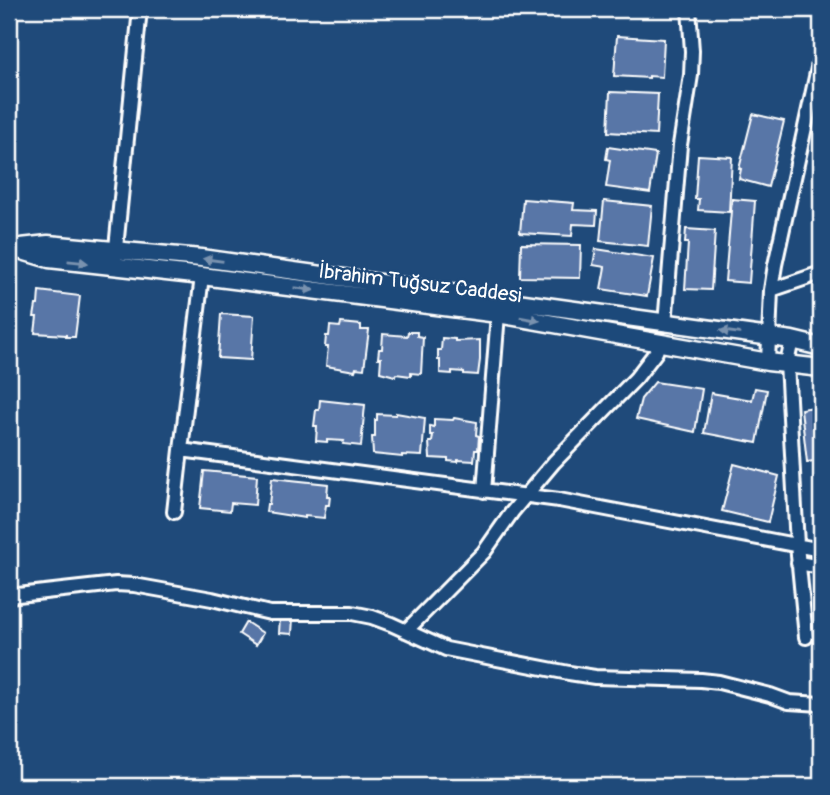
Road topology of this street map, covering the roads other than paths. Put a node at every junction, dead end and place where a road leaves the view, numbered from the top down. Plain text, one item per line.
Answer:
1 (139, 9) edge
2 (689, 9) edge
3 (821, 54) edge
4 (10, 248) edge
5 (115, 258) junction
6 (821, 273) edge
7 (202, 276) junction
8 (771, 290) junction
9 (498, 314) junction
10 (665, 324) junction
11 (769, 338) junction
12 (792, 340) junction
13 (660, 341) junction
14 (821, 346) edge
15 (768, 362) junction
16 (787, 363) junction
17 (821, 368) edge
18 (181, 450) junction
19 (484, 491) junction
20 (525, 496) junction
21 (174, 512) dead end
22 (797, 545) junction
23 (821, 550) edge
24 (798, 563) junction
25 (821, 567) edge
26 (9, 596) edge
27 (406, 631) junction
28 (806, 636) dead end
29 (821, 704) edge

1 - 5 street
2 - 10 street
3 - 8 street
4 - 5 street, İbrahim Tuğsuz Caddesi
5 - 7 street, İbrahim Tuğsuz Caddesi
10 -> 5 street, İbrahim Tuğsuz Caddesi
6 - 8 street
7 -> 9 street, İbrahim Tuğsuz Caddesi
7 - 18 street
8 - 11 street
9 -> 13 street, İbrahim Tuğsuz Caddesi
9 - 19 street
11 -> 10 street, İbrahim Tuğsuz Caddesi
11 - 12 street, İbrahim Tuğsuz Caddesi
11 - 15 street
12 - 14 street, İbrahim Tuğsuz Caddesi
12 - 16 street
13 - 15 street, İbrahim Tuğsuz Caddesi
13 - 20 street
15 - 16 street, İbrahim Tuğsuz Caddesi
16 - 17 street, İbrahim Tuğsuz Caddesi
16 - 22 street
18 - 19 street
18 - 21 street
19 - 20 street
20 - 22 street
20 - 27 street
22 - 23 street
22 - 24 street
24 - 25 street
24 - 28 street
26 - 27 street
27 - 29 street

